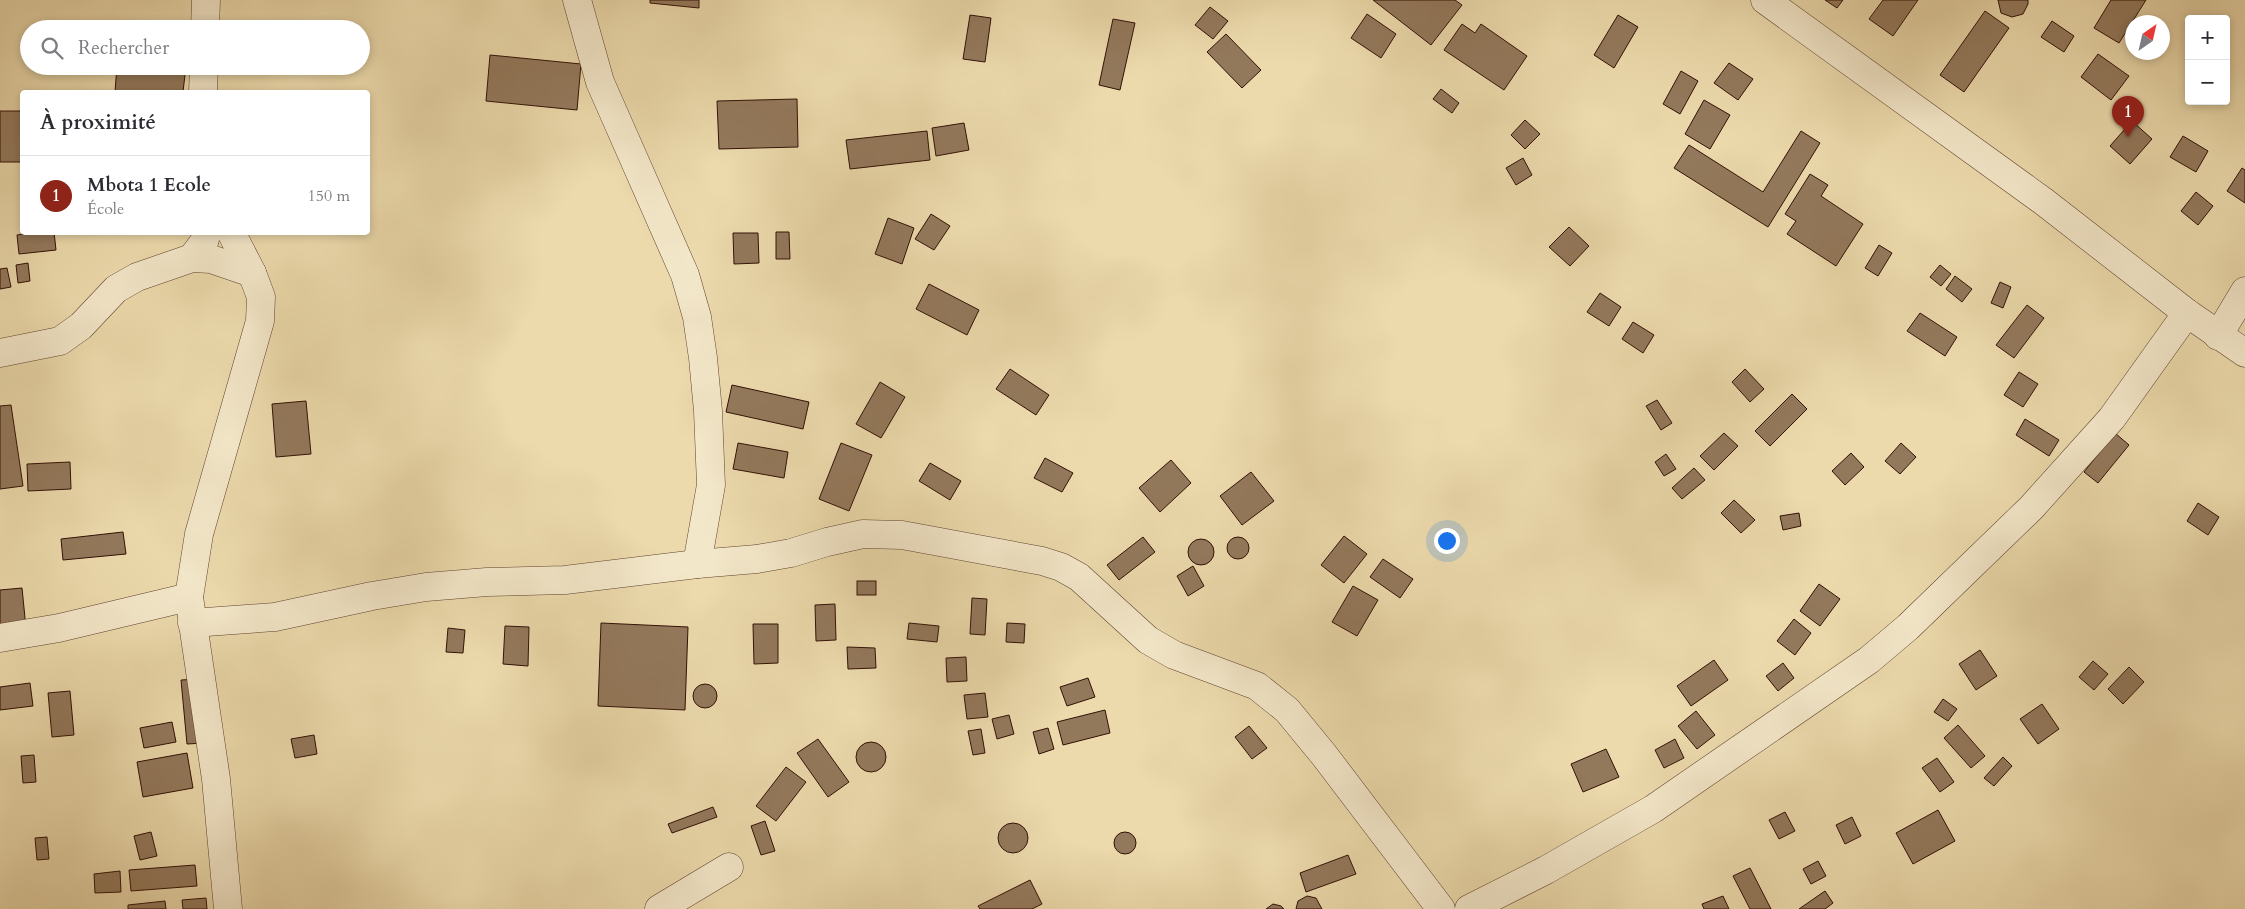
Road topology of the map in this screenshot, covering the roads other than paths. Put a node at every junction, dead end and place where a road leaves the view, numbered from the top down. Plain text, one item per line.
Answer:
1 (206, 0) edge
2 (577, 0) edge
3 (1765, 0) edge
4 (205, 20) edge
5 (204, 75) edge
6 (203, 90) edge
7 (206, 235) edge
8 (233, 235) edge
9 (192, 258) junction
10 (252, 273) junction
11 (2245, 291) edge
12 (2187, 313) junction
13 (2218, 336) junction
14 (0, 353) edge
15 (2245, 353) edge
16 (697, 564) junction
17 (191, 610) junction
18 (0, 638) edge
19 (730, 867) dead end
20 (228, 909) edge
21 (659, 909) edge
22 (1441, 909) edge
23 (1469, 909) edge

1 - 4 street
2 - 16 street
3 - 12 street
5 - 6 street
7 - 9 street
8 - 10 street
9 - 10 street
9 - 14 street
10 - 17 street
11 - 13 street
12 - 13 street
12 - 23 street
13 - 15 street
16 - 17 street
16 - 22 street
17 - 18 street
17 - 20 street
19 - 21 street

